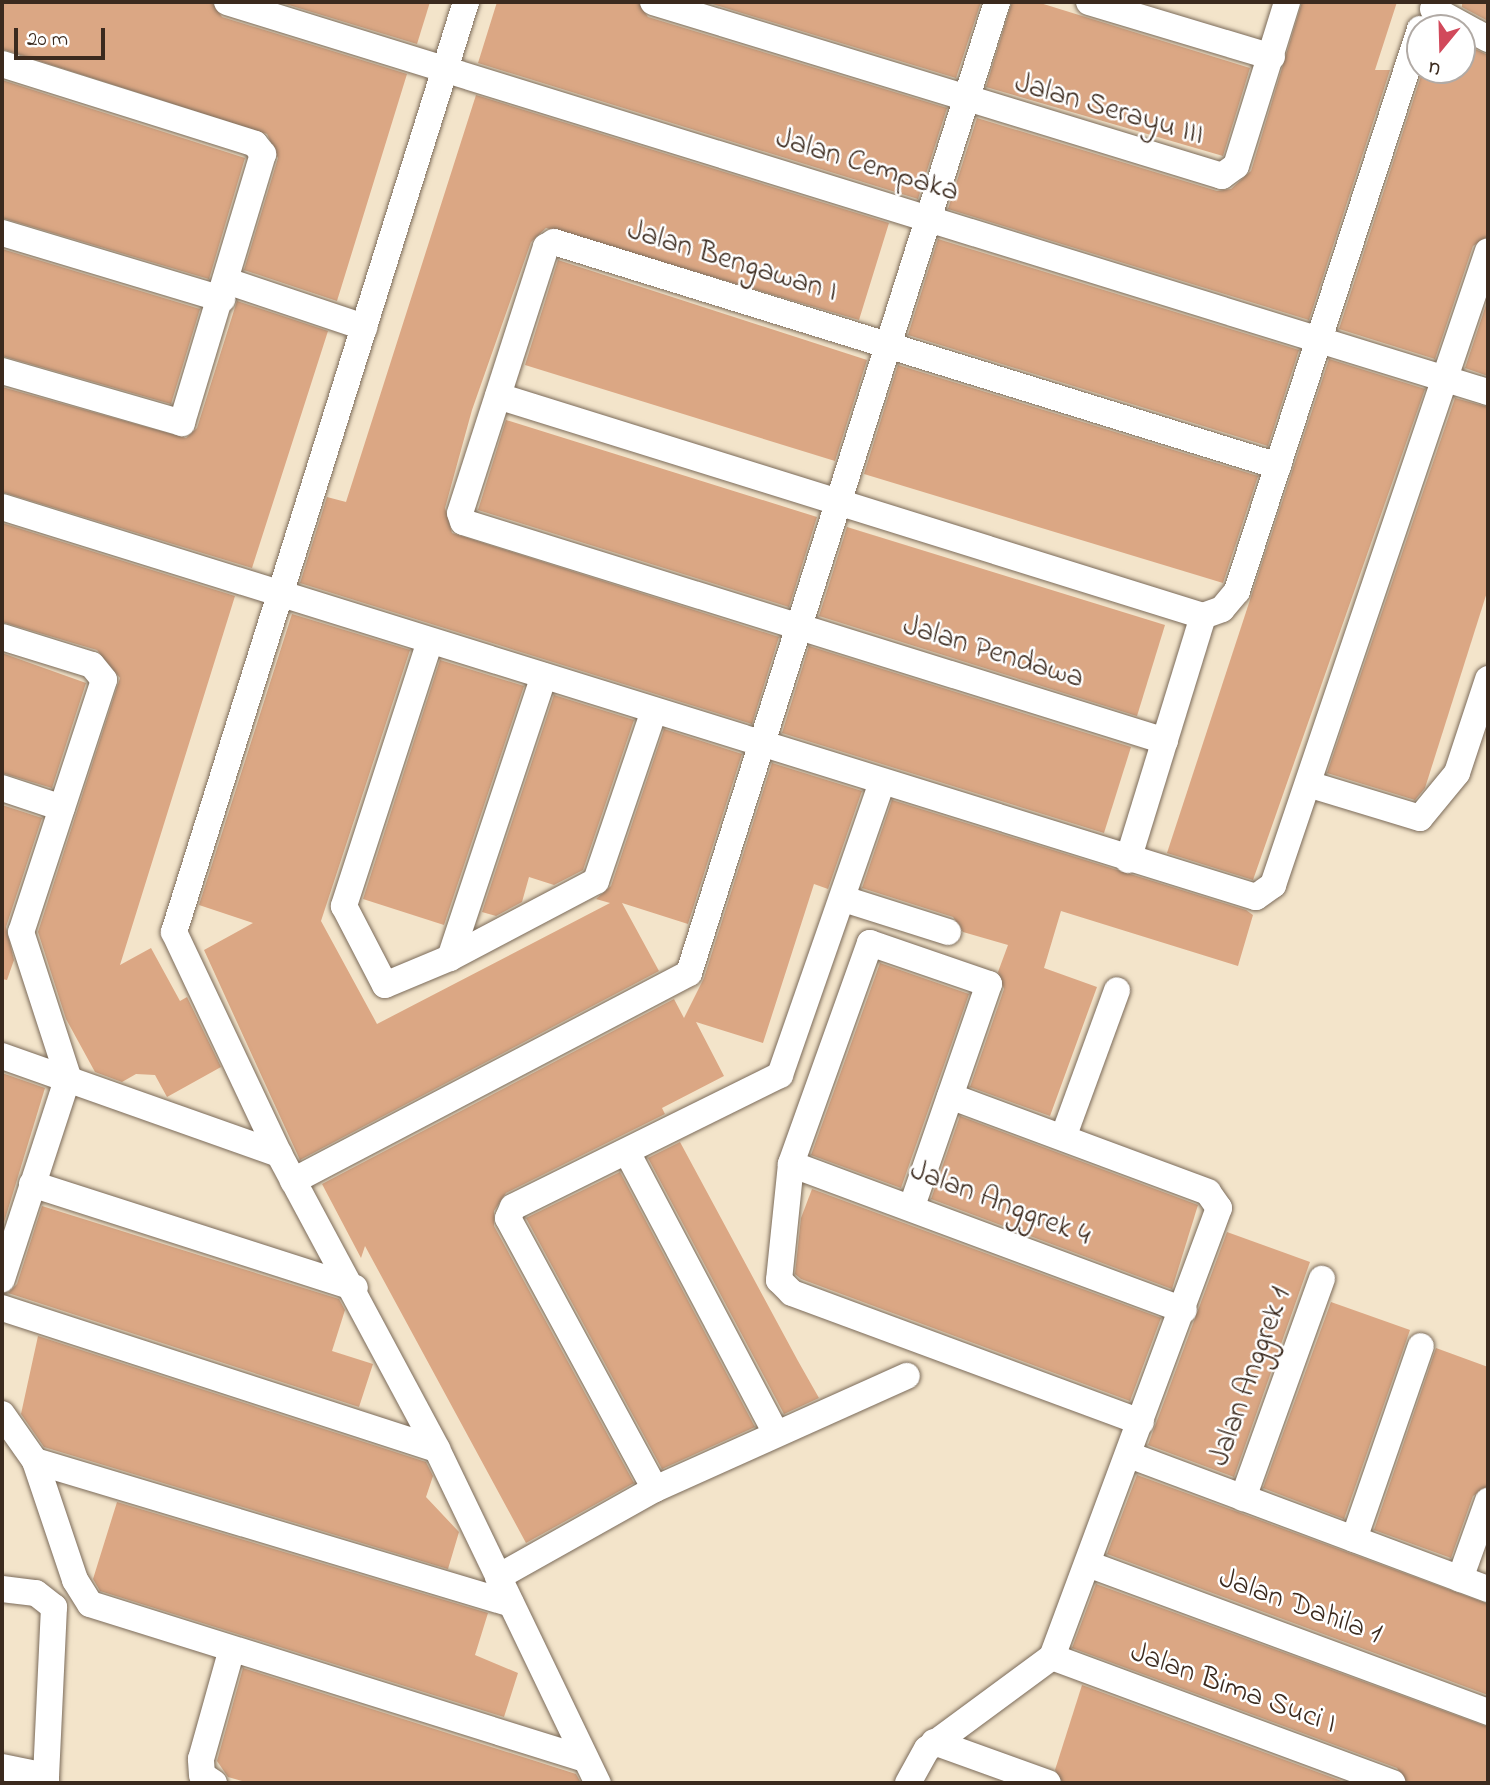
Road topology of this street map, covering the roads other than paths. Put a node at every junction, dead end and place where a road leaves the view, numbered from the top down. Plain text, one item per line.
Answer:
1 (227, 2) edge
2 (466, 2) edge
3 (653, 2) edge
4 (997, 2) edge
5 (1088, 2) edge
6 (1287, 2) edge
7 (1272, 57) junction
8 (2, 64) edge
9 (444, 70) junction
10 (1406, 78) edge
11 (966, 102) junction
12 (929, 221) junction
13 (2, 233) edge
14 (1488, 251) edge
15 (224, 290) junction
16 (364, 327) junction
17 (1316, 339) junction
18 (890, 345) junction
19 (2, 371) edge
20 (1446, 380) junction
21 (1488, 392) edge
22 (498, 396) junction
23 (1278, 466) junction
24 (840, 504) junction
25 (2, 507) edge
26 (279, 597) junction
27 (1203, 616) junction
28 (802, 628) junction
29 (2, 637) edge
30 (430, 641) junction
31 (544, 676) junction
32 (1488, 679) edge
33 (654, 711) junction
34 (1165, 741) junction
35 (764, 746) junction
36 (881, 782) junction
37 (1308, 784) junction
38 (2, 788) edge
39 (62, 807) junction
40 (1128, 860) junction
41 (844, 899) junction
42 (11, 929) edge
43 (948, 932) dead end
44 (450, 958) junction
45 (1117, 989) dead end
46 (2, 1056) edge
47 (68, 1077) junction
48 (950, 1096) junction
49 (1064, 1135) junction
50 (627, 1152) junction
51 (279, 1154) junction
52 (791, 1164) junction
53 (293, 1181) junction
54 (32, 1184) junction
55 (912, 1206) junction
56 (2, 1279) edge
57 (1322, 1279) dead end
58 (355, 1288) junction
59 (2, 1308) edge
60 (1184, 1310) junction
61 (1420, 1346) dead end
62 (907, 1376) dead end
63 (2, 1414) edge
64 (1141, 1422) junction
65 (776, 1433) junction
66 (436, 1449) junction
67 (1129, 1455) junction
68 (35, 1461) junction
69 (655, 1489) junction
70 (1244, 1498) junction
71 (1488, 1501) edge
72 (1354, 1539) junction
73 (1088, 1564) junction
74 (498, 1577) junction
75 (1460, 1579) junction
76 (2, 1589) edge
77 (1488, 1589) edge
78 (511, 1604) junction
79 (231, 1652) junction
80 (1052, 1657) junction
81 (1488, 1712) edge
82 (934, 1742) junction
83 (585, 1759) junction
84 (2, 1767) edge
85 (46, 1779) edge
86 (214, 1783) edge
87 (598, 1783) edge
88 (908, 1783) edge
89 (1048, 1783) edge
90 (1392, 1783) edge

1 - 9 street, Jalan Cempaka
2 - 9 street
3 - 11 street, Jalan Serayu III
4 - 11 street
5 - 7 street
6 - 7 street
7 - 11 street, Jalan Serayu III
8 - 15 street
9 - 12 street, Jalan Cempaka
9 - 16 street
10 - 17 street
11 - 12 street
12 - 17 street, Jalan Cempaka
12 - 18 street
13 - 15 street
14 - 20 street
15 - 16 street
15 - 19 street
16 - 26 street
17 - 20 street, Jalan Cempaka
17 - 23 street
18 - 22 street, Jalan Bengawan I
18 - 23 street, Jalan Bengawan I
18 - 24 street
20 - 21 street, Jalan Cempaka
20 - 37 street
22 - 24 street
22 - 28 street, Jalan Pendawa
23 - 27 street
24 - 27 street
24 - 28 street
25 - 26 street
26 - 30 street
26 - 51 street
27 - 34 street
28 - 34 street, Jalan Pendawa
28 - 35 street
29 - 39 street
30 - 31 street
30 - 44 street
31 - 33 street
31 - 44 street
32 - 37 street
33 - 35 street
33 - 44 street
34 - 40 street
35 - 36 street
35 - 53 street
36 - 40 street
36 - 41 street
37 - 40 street
38 - 39 street
39 - 42 street
41 - 43 street
41 - 50 street
42 - 47 street
45 - 49 street
46 - 47 street
47 - 51 street
47 - 54 street
48 - 49 street
48 - 52 street
48 - 55 street
49 - 60 street
50 - 65 street
50 - 69 street
51 - 53 street
52 - 55 street, Jalan Anggrek 4
52 - 64 street
53 - 58 street
54 - 56 street
54 - 58 street
55 - 60 street, Jalan Anggrek 4
57 - 70 street, Jalan Anggrek 1
58 - 66 street
59 - 66 street
60 - 64 street
61 - 72 street
62 - 65 street
63 - 68 street
64 - 67 street
65 - 69 street
66 - 74 street
67 - 70 street
67 - 73 street
68 - 78 street
68 - 79 street
69 - 74 street
70 - 72 street
71 - 75 street
72 - 75 street
73 - 80 street
73 - 81 street, Jalan Dahila 1
74 - 78 street
75 - 77 street
76 - 85 street
78 - 83 street
79 - 83 street
79 - 86 street
80 - 82 street
80 - 90 street, Jalan Bima Suci I
82 - 88 street
82 - 89 street
83 - 87 street
84 - 85 street

